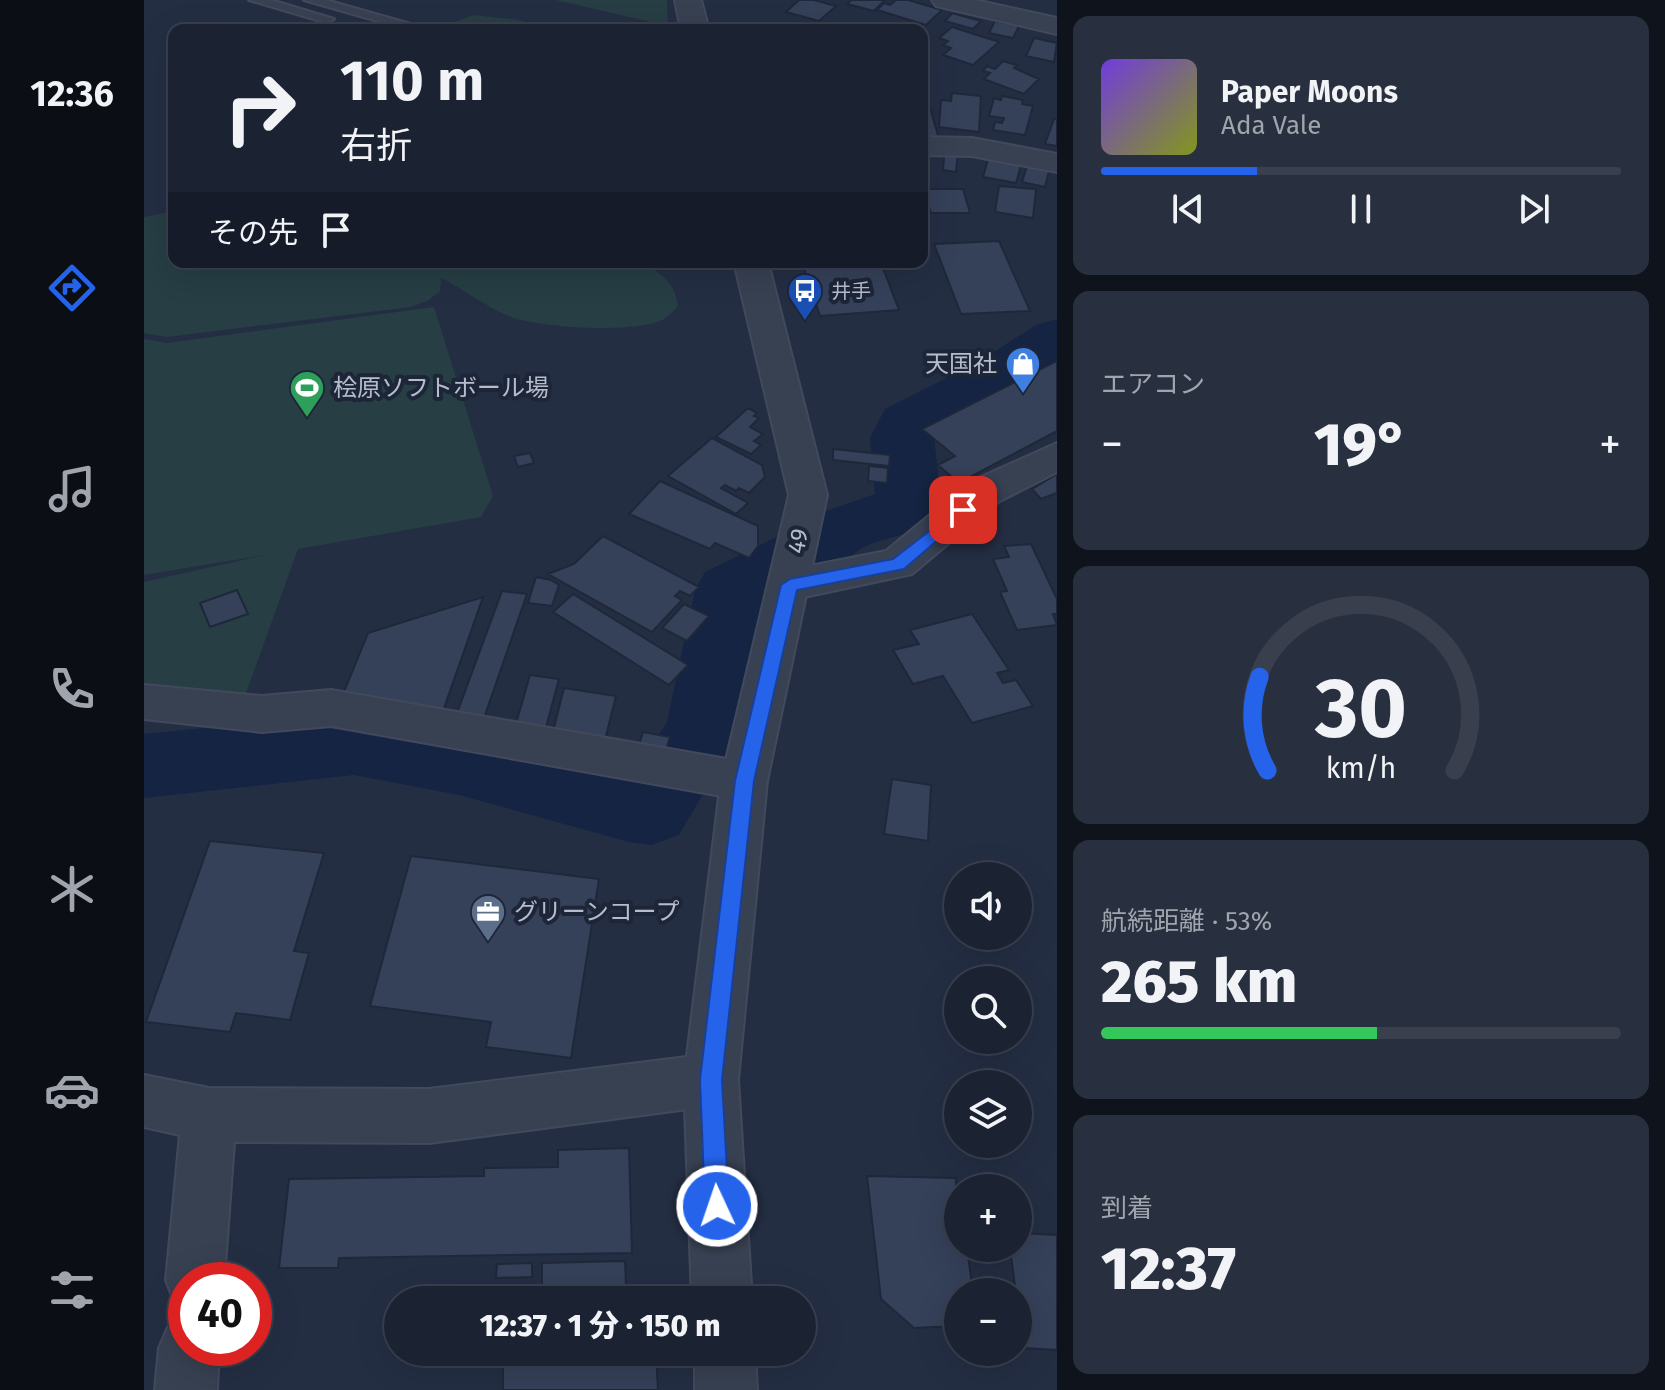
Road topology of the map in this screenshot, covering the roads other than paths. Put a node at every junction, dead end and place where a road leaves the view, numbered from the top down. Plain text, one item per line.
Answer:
1 (256, 0) edge
2 (311, 0) edge
3 (688, 0) edge
4 (945, 0) edge
5 (1012, 9) edge
6 (347, 24) edge
7 (402, 24) edge
8 (694, 24) edge
9 (1057, 26) edge
10 (928, 146) edge
11 (1057, 163) edge
12 (752, 268) edge
13 (1057, 456) edge
14 (790, 582) junction
15 (144, 702) edge
16 (744, 781) junction
17 (711, 1080) junction
18 (144, 1101) edge
19 (209, 1115) junction
20 (197, 1262) edge
21 (721, 1286) edge
22 (188, 1366) edge
23 (725, 1366) edge
24 (186, 1390) edge
25 (726, 1390) edge

1 - 6 lane
2 - 7 lane
3 - 8 street
4 - 5 street
5 - 9 street
10 - 11 street
12 - 14 street, 49 / 49
13 - 14 street
14 - 16 street, 49 / 49
15 - 16 street
16 - 17 street, 49 / 49
17 - 19 street
17 - 21 street, 49 / 49
18 - 19 street
19 - 20 street
22 - 24 street
23 - 25 street

